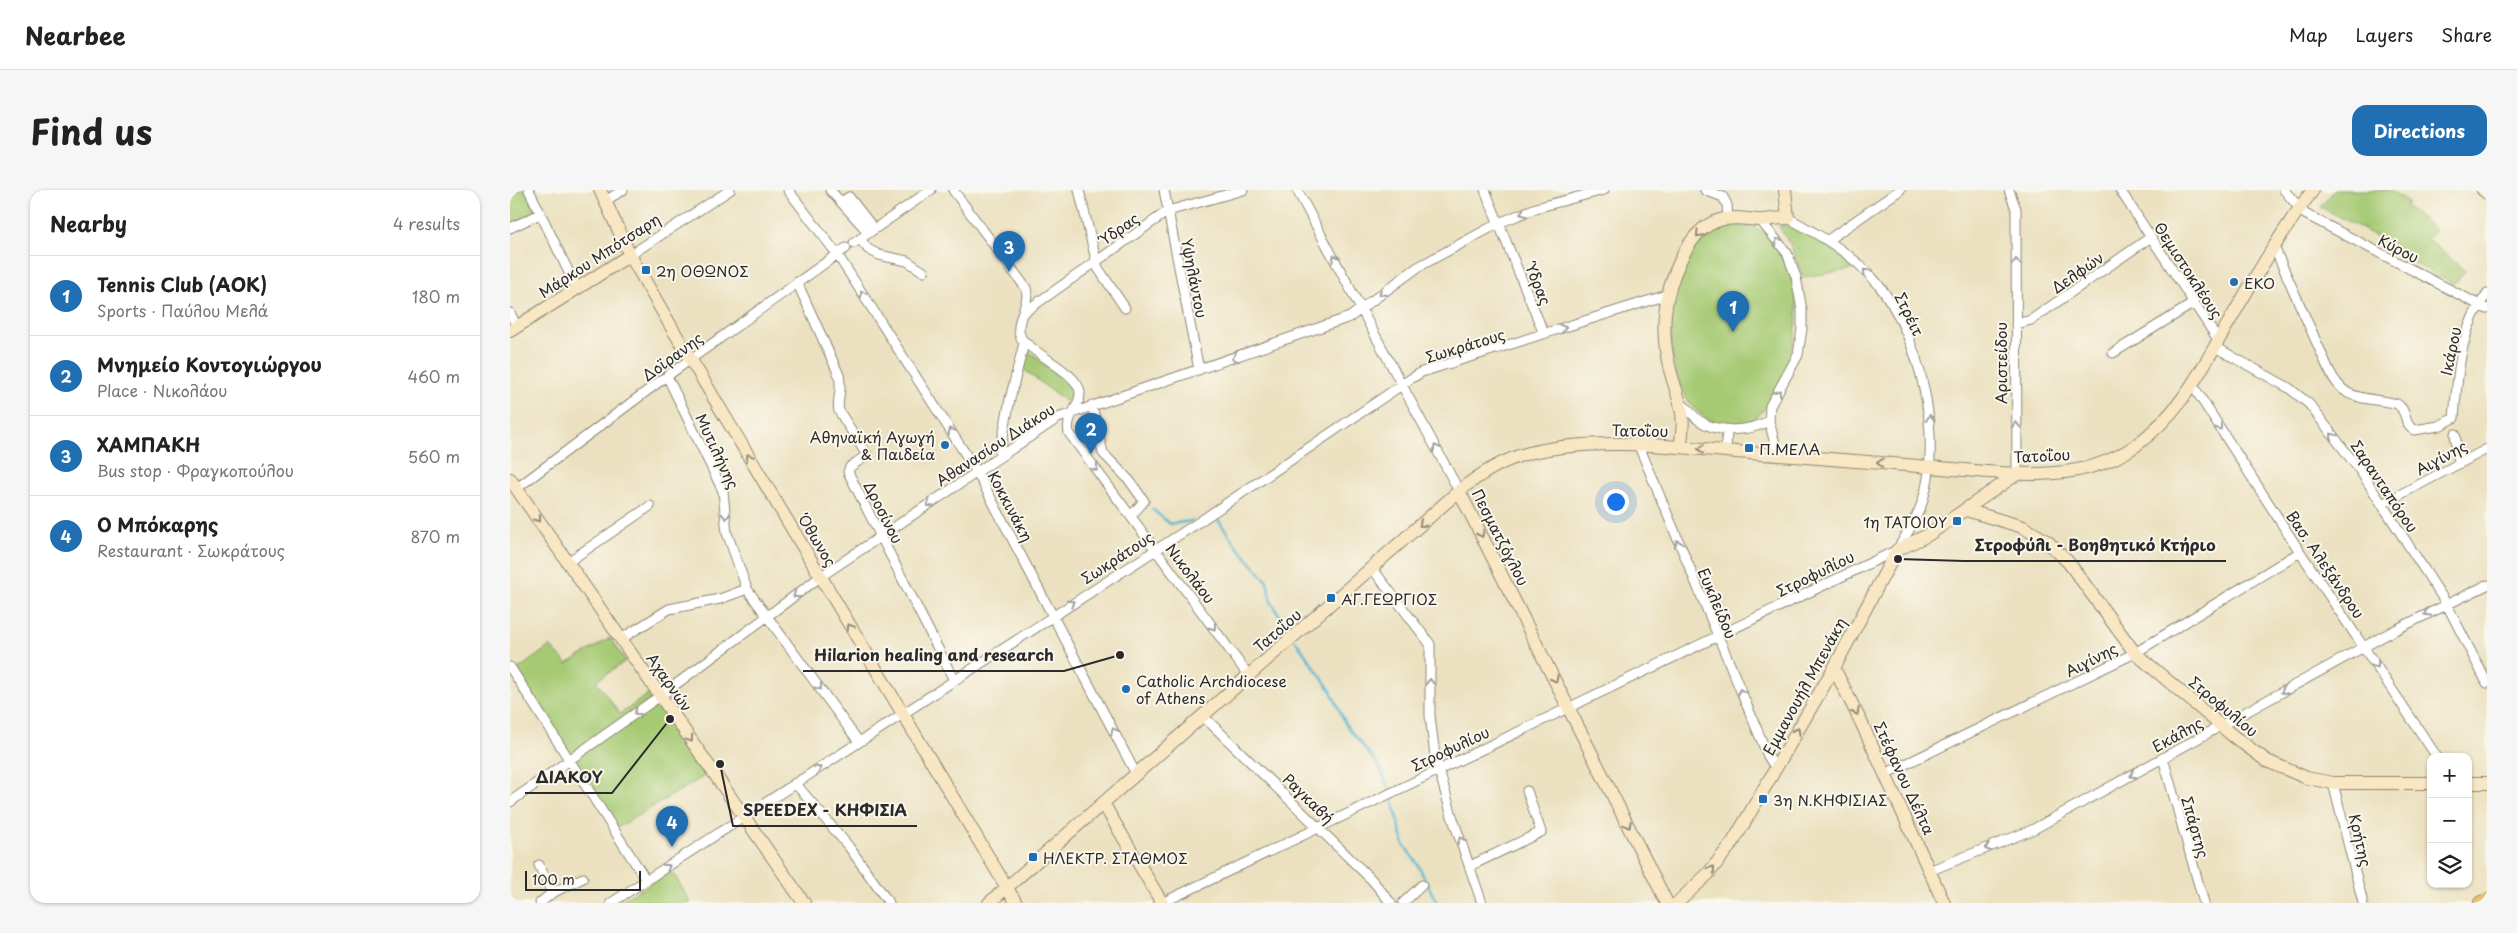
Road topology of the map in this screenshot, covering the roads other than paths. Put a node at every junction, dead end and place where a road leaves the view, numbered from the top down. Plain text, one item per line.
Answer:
1 (529, 190) edge
2 (623, 190) edge
3 (730, 190) edge
4 (788, 190) edge
5 (830, 190) edge
6 (931, 190) edge
7 (952, 190) edge
8 (1079, 190) edge
9 (1164, 190) edge
10 (1243, 190) edge
11 (1297, 190) edge
12 (1485, 190) edge
13 (1604, 190) edge
14 (1705, 190) edge
15 (1785, 190) edge
16 (1900, 190) edge
17 (2009, 190) edge
18 (2120, 190) edge
19 (2284, 190) edge
20 (2313, 190) edge
21 (2483, 190) edge
22 (2487, 193) edge
23 (602, 196) edge
24 (2299, 209) junction
25 (1168, 211) junction
26 (540, 214) junction
27 (1728, 218) junction
28 (1788, 218) junction
29 (1760, 220) junction
30 (1499, 223) junction
31 (510, 228) edge
32 (872, 231) junction
33 (2150, 237) junction
34 (1828, 240) junction
35 (853, 243) junction
36 (2274, 247) junction
37 (837, 254) junction
38 (630, 255) junction
39 (1096, 262) junction
40 (924, 272) dead end
41 (797, 282) junction
42 (577, 289) junction
43 (2487, 294) edge
44 (1667, 295) junction
45 (2194, 303) junction
46 (2483, 307) edge
47 (1126, 308) dead end
48 (1363, 310) junction
49 (510, 313) edge
50 (1022, 313) junction
51 (2016, 324) junction
52 (513, 329) edge
53 (1544, 334) junction
54 (1024, 342) junction
55 (2217, 344) junction
56 (2114, 353) dead end
57 (690, 360) junction
58 (1199, 370) junction
59 (667, 376) junction
60 (1402, 384) junction
61 (2193, 386) junction
62 (1680, 402) junction
63 (1092, 405) junction
64 (1072, 412) junction
65 (1769, 421) junction
66 (1727, 429) junction
67 (2455, 434) dead end
68 (1638, 446) junction
69 (1680, 447) junction
70 (2487, 449) edge
71 (1726, 451) junction
72 (1778, 455) junction
73 (999, 457) junction
74 (2459, 463) junction
75 (1929, 467) junction
76 (977, 472) junction
77 (2017, 474) junction
78 (513, 484) edge
79 (1459, 491) junction
80 (2382, 504) junction
81 (650, 506) dead end
82 (1966, 510) junction
83 (1131, 516) junction
84 (882, 537) junction
85 (1155, 549) junction
86 (1898, 550) junction
87 (2300, 552) junction
88 (568, 562) junction
89 (1372, 568) junction
90 (820, 577) junction
91 (2487, 584) edge
92 (747, 589) junction
93 (2446, 604) junction
94 (1053, 615) junction
95 (767, 617) junction
96 (1718, 638) junction
97 (621, 639) junction
98 (2364, 647) junction
99 (2135, 652) junction
100 (510, 666) edge
101 (1834, 668) junction
102 (1249, 676) junction
103 (954, 680) junction
104 (2487, 682) edge
105 (660, 696) junction
106 (1569, 708) junction
107 (902, 713) junction
108 (1203, 716) junction
109 (2221, 725) junction
110 (859, 742) junction
111 (2434, 753) edge
112 (2163, 758) junction
113 (570, 760) junction
114 (1776, 769) junction
115 (1438, 772) junction
116 (1136, 774) junction
117 (1885, 774) junction
118 (795, 783) junction
119 (2333, 783) junction
120 (2427, 783) edge
121 (2472, 783) edge
122 (2487, 783) edge
123 (1526, 791) dead end
124 (510, 802) edge
125 (1103, 804) junction
126 (744, 817) junction
127 (1319, 827) junction
128 (540, 866) dead end
129 (1470, 866) junction
130 (1929, 871) junction
131 (583, 878) dead end
132 (646, 880) junction
133 (1422, 884) dead end
134 (1006, 887) junction
135 (552, 893) junction
136 (2487, 901) edge
137 (540, 903) edge
138 (611, 903) edge
139 (804, 903) edge
140 (889, 903) edge
141 (989, 903) edge
142 (1016, 903) edge
143 (1162, 903) edge
144 (1391, 903) edge
145 (1403, 903) edge
146 (1482, 903) edge
147 (1667, 903) edge
148 (1677, 903) edge
149 (1944, 903) edge
150 (2204, 903) edge
151 (2363, 903) edge
152 (2482, 903) edge

1 - 26 street
2 - 23 street
3 - 38 street, Μάρκου Μπότσαρη
4 - 37 street, Κοκκινάκη
5 - 32 street
6 - 32 street, Δοϊρανης
7 - 50 street
8 - 39 street
9 - 25 street, Υψηλάντου
10 - 25 street, Ύδρας
48 -> 11 street, Πεσματζόγλου
12 - 30 street, Ύδρας
13 -> 30 street, Αθανασίου Διάκου
14 - 27 street
15 - 28 street
16 - 34 street
51 -> 17 street, Αριστείδου
18 - 33 street, Θεμιστοκλέους
19 - 24 street
20 - 24 street, Τατοΐου
21 - 22 street
23 - 38 street, Όθωνος
24 - 36 street, Τατοΐου
24 - 46 street, Κύρου
25 - 39 street, Ύδρας
25 - 58 street, Υψηλάντου
26 - 31 street
26 - 42 street
27 - 29 street
27 -> 44 street
28 - 29 street
28 - 34 street, Στρέιτ
65 -> 29 street
30 -> 48 street, Αθανασίου Διάκου
30 - 53 street, Ύδρας
32 - 35 street, Δοϊρανης
33 - 45 street, Θεμιστοκλέους
33 - 51 street, Δελφών
75 -> 34 street, Στρέιτ
35 - 37 street, Δοϊρανης
35 - 40 street
36 - 46 street, Ικάρου
36 - 55 street, Τατοΐου
37 - 41 street, Δοϊρανης
76 -> 37 street, Κοκκινάκη
38 - 42 street, Μάρκου Μπότσαρη
38 - 57 street, Όθωνος
39 - 47 street
39 - 50 street, Ύδρας
41 - 57 street, Δοϊρανης
41 - 84 street, Δροσίνου
42 - 52 street, Μάρκου Μπότσαρη
43 - 46 street, Ικάρου
53 -> 44 street, Σωκράτους
44 - 62 street
45 - 55 street, Θεμιστοκλέους
45 - 56 street
48 -> 58 street, Αθανασίου Διάκου
48 - 60 street, Πεσματζόγλου
49 - 52 street
50 - 54 street
77 -> 51 street, Αριστείδου
53 - 60 street, Σωκράτους
54 - 64 street, Νικολάου
54 - 73 street
55 - 61 street, Τατοΐου
80 -> 55 street, Σαρανταπόρου
57 - 59 street, Δοϊρανης
90 -> 57 street, Όθωνος
58 - 63 street, Αθανασίου Διάκου
59 - 78 street, Δοϊρανης
59 -> 92 street, Μυτιλήνης
79 -> 60 street, Πεσματζόγλου
60 - 85 street, Σωκράτους
61 - 77 street, Τατοΐου
61 -> 87 street, Βασ. Αλεξάνδρου
62 - 66 street
62 - 69 street
63 - 64 street, Αθανασίου Διάκου
63 - 83 street
64 - 73 street, Αθανασίου Διάκου
64 -> 83 street, Νικολάου
65 - 66 street
65 - 72 street
66 - 71 street
67 - 74 street
68 - 69 street, Τατοΐου
68 - 79 street, Τατοΐου
96 -> 68 street, Ευκλείδου
71 -> 69 street, Τατοΐου
70 - 74 street, Αιγίνης
71 - 72 street, Τατοΐου
75 -> 72 street, Τατοΐου
73 - 76 street, Αθανασίου Διάκου
74 - 80 street, Αιγίνης
75 - 77 street, Τατοΐου
75 - 86 street, Εμμανουήλ Μπενάκη
76 -> 84 street, Αθανασίου Διάκου
76 - 94 street, Κοκκινάκη
77 - 82 street
78 -> 88 street, Αχαρνών
79 -> 89 street, Τατοΐου
79 -> 106 street, Πεσματζόγλου
80 - 93 street, Σαρανταπόρου
81 - 88 street
82 - 86 street, Στροφυλίου
82 - 99 street, Στροφυλίου
83 - 85 street, Νικολάου
84 - 90 street, Αθανασίου Διάκου
84 - 103 street, Δροσίνου
94 -> 85 street, Σωκράτους
85 -> 102 street, Νικολάου
86 - 96 street, Στροφυλίου
86 - 101 street, Εμμανουήλ Μπενάκη
87 - 98 street, Βασ. Αλεξάνδρου
87 - 99 street, Αιγίνης
88 - 97 street, Αχαρνών
89 - 102 street, Τατοΐου
115 -> 89 street
90 -> 95 street, Αθανασίου Διάκου
107 -> 90 street, Όθωνος
91 - 93 street, Εκάλης
92 - 95 street, Μυτιλήνης
92 - 97 street
93 -> 98 street, Εκάλης
93 - 104 street, Σαρανταπόρου
94 - 103 street, Σωκράτους
116 -> 94 street, Κοκκινάκη
95 - 105 street, Αθανασίου Διάκου
95 -> 110 street, Μυτιλήνης
96 - 106 street, Στροφυλίου
114 -> 96 street, Ευκλείδου
97 - 105 street, Αχαρνών
98 -> 109 street, Εκάλης
98 -> 111 street, Βασ. Αλεξάνδρου
99 - 109 street, Στροφυλίου
99 - 117 street, Αιγίνης
100 - 113 street
114 -> 101 street, Εμμανουήλ Μπενάκη
101 -> 117 street, Στέφανου Δέλτα
102 - 108 street, Τατοΐου
103 - 107 street, Σωκράτους
105 -> 113 street, Αθανασίου Διάκου
105 -> 126 street, Αχαρνών
106 - 115 street, Στροφυλίου
106 -> 147 street, Πεσματζόγλου
107 - 110 street, Σωκράτους
107 - 134 street, Όθωνος
108 - 116 street, Τατοΐου
108 - 127 street, Ραγκαβή
109 - 112 street, Εκάλης
109 - 119 street, Στροφυλίου
118 -> 110 street, Σωκράτους
112 -> 130 street, Εκάλης
112 - 150 street, Σπάρτης
113 - 124 street, Αθανασίου Διάκου
113 - 132 street
148 -> 114 street, Εμμανουήλ Μπενάκη
115 - 127 street, Στροφυλίου
129 -> 115 street
116 - 125 street, Τατοΐου
117 - 130 street, Στέφανου Δέλτα
118 - 126 street, Σωκράτους
118 - 140 street
119 - 120 street, Στροφυλίου
119 - 151 street, Κρήτης
121 - 122 street
123 - 129 street
125 - 134 street, Τατοΐου
125 - 143 street
132 -> 126 street, Σωκράτους
126 - 139 street, Αχαρνών
127 - 143 street, Στροφυλίου
127 - 144 street, Ραγκαβή
128 - 135 street
129 - 146 street
130 - 149 street, Στέφανου Δέλτα
131 - 135 street
132 - 138 street, Σωκράτους
133 - 145 street
134 - 141 street, Τατοΐου
134 - 142 street, Όθωνος
135 - 137 street
136 - 152 main road

